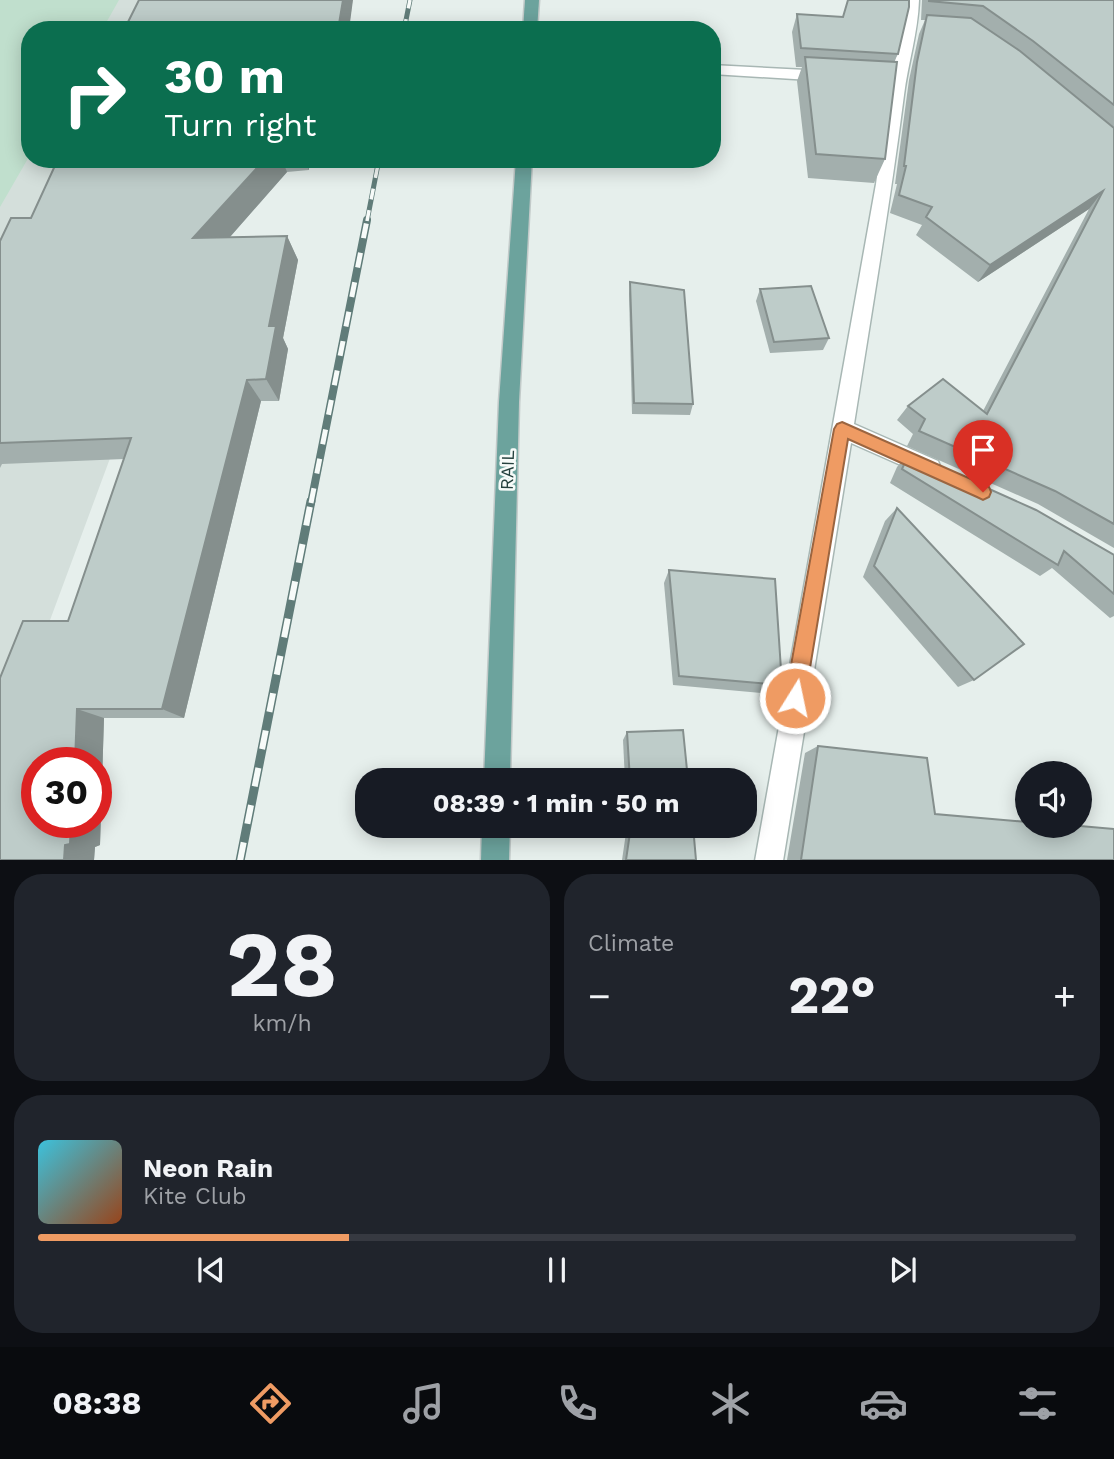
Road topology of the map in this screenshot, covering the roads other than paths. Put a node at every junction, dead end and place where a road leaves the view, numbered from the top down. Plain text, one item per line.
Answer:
1 (532, 0) edge
2 (912, 0) edge
3 (531, 21) edge
4 (721, 70) edge
5 (845, 77) edge
6 (523, 168) edge
7 (842, 429) junction
8 (954, 480) edge
9 (497, 768) edge
10 (496, 838) edge
11 (495, 860) edge
12 (769, 860) edge

1 - 3 main road
2 - 7 street
4 - 5 street
6 - 9 main road, RAIL
7 - 8 street
7 - 12 street
10 - 11 main road

